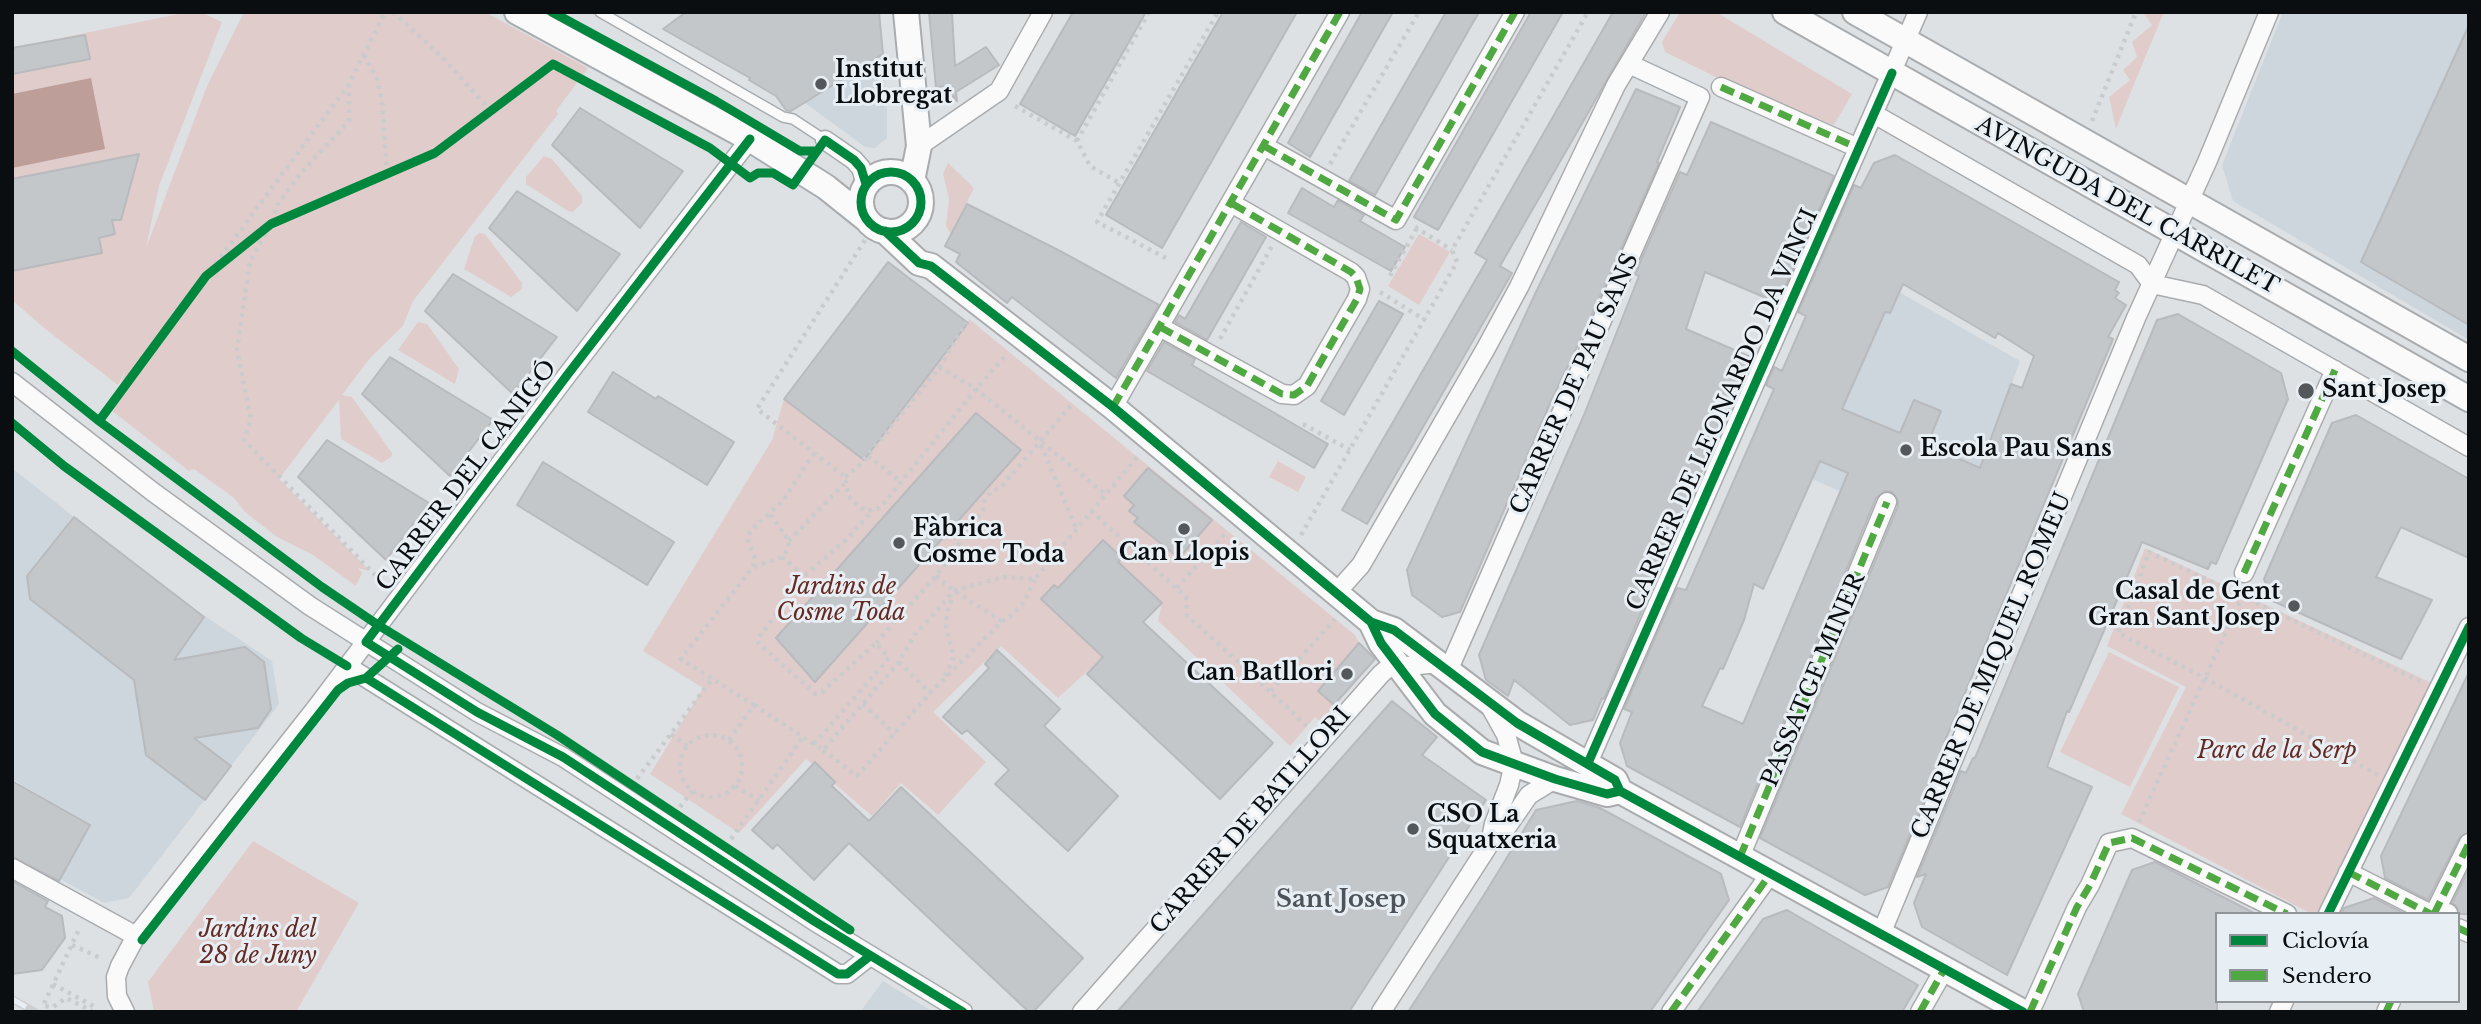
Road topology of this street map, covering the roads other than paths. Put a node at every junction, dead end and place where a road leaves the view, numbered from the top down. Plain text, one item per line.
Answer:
1 (517, 12) edge
2 (600, 12) edge
3 (906, 12) edge
4 (1043, 12) edge
5 (1340, 12) edge
6 (1515, 12) edge
7 (1660, 12) edge
8 (1785, 12) edge
9 (1856, 12) edge
10 (1918, 12) edge
11 (2269, 12) edge
12 (1905, 41) junction
13 (1629, 64) junction
14 (1892, 73) junction
15 (1721, 87) dead end
16 (1874, 114) junction
17 (915, 120) junction
18 (750, 139) junction
19 (825, 140) joint
20 (1849, 145) dead end
21 (919, 146) junction
22 (1264, 146) junction
23 (903, 176) junction
24 (826, 187) junction
25 (865, 187) junction
26 (2190, 201) junction
27 (1231, 203) junction
28 (917, 215) junction
29 (872, 230) junction
30 (2175, 233) junction
31 (931, 266) junction
32 (2152, 284) junction
33 (1160, 327) junction
34 (2469, 359) edge
35 (2335, 370) junction
36 (12, 382) edge
37 (2469, 399) edge
38 (1113, 407) junction
39 (2469, 447) edge
40 (1887, 502) dead end
41 (2244, 573) dead end
42 (1336, 593) junction
43 (1371, 622) junction
44 (2469, 627) edge
45 (366, 642) junction
46 (347, 666) junction
47 (1400, 667) junction
48 (1443, 667) junction
49 (1483, 698) junction
50 (1514, 762) junction
51 (1588, 763) junction
52 (1555, 779) junction
53 (1614, 793) junction
54 (1490, 842) junction
55 (2469, 843) edge
56 (1740, 857) junction
57 (12, 868) edge
58 (2348, 872) junction
59 (1771, 873) junction
60 (2283, 912) edge
61 (2329, 912) edge
62 (2428, 912) edge
63 (2433, 912) edge
64 (1881, 934) junction
65 (136, 936) junction
66 (870, 956) junction
67 (1945, 968) junction
68 (123, 1010) edge
69 (963, 1012) edge
70 (1082, 1012) edge
71 (1381, 1012) edge
72 (1671, 1012) edge
73 (1920, 1012) edge
74 (2023, 1012) edge
75 (2030, 1012) edge

1 - 18 street
2 - 19 lane
3 - 17 street
4 - 21 street
5 - 22 street
6 - 22 street
7 - 13 street
8 - 14 street, AVINGUDA DEL CARRILET
9 - 12 street, AVINGUDA DEL CARRILET
10 - 12 street, CARRER DE LEONARDO DA VINCI
11 - 26 street, CARRER DE MIQUEL ROMEU
12 - 14 street, CARRER DE LEONARDO DA VINCI
12 - 26 street, AVINGUDA DEL CARRILET
13 - 42 street
13 - 48 street, CARRER DE PAU SANS
14 - 16 street, CARRER DE LEONARDO DA VINCI
14 - 30 street, AVINGUDA DEL CARRILET
15 - 20 street
16 - 32 street, AVINGUDA DEL CARRILET
16 - 51 street, CARRER DE LEONARDO DA VINCI
17 - 21 street
17 - 23 street
18 - 24 street
18 - 45 street, CARRER DEL CANIGÓ
19 - 25 street
21 - 23 street
22 - 27 street
23 - 25 street
23 - 28 street
24 - 25 street
24 - 29 street
25 - 29 street
26 - 30 street, CARRER DE MIQUEL ROMEU
26 - 34 street, AVINGUDA DEL CARRILET
27 - 33 street
27 - 33 street
28 - 29 street
28 - 31 street
29 - 31 street
30 - 32 street, CARRER DE MIQUEL ROMEU
30 - 37 street, AVINGUDA DEL CARRILET
31 - 38 street
32 - 35 street, AVINGUDA DEL CARRILET
32 - 64 street, CARRER DE MIQUEL ROMEU
33 - 38 street
35 - 39 street, AVINGUDA DEL CARRILET
35 - 41 street
36 - 45 street
38 - 42 street
40 - 56 street, PASSATGE MINER
42 - 43 street
43 - 47 street
43 - 48 street
44 - 58 street
45 - 46 street, CARRER DEL CANIGÓ
45 - 66 street
46 - 65 street, CARRER DEL CANIGÓ
46 - 66 street
47 - 48 street, CARRER DE BATLLORI
47 - 50 street
47 - 70 street, CARRER DE BATLLORI
48 - 49 street
49 - 50 street
49 - 51 street
50 - 52 street
50 - 54 street
51 - 53 street
52 - 53 street
52 - 54 street
53 - 56 street
54 - 71 street
55 - 63 street
56 - 59 street
57 - 65 street
58 - 61 street
58 - 62 street
59 - 64 street
59 - 72 street
60 - 75 street
64 - 67 street
65 - 68 street, CARRER DEL CANIGÓ
66 - 69 street
67 - 73 street
67 - 74 street

